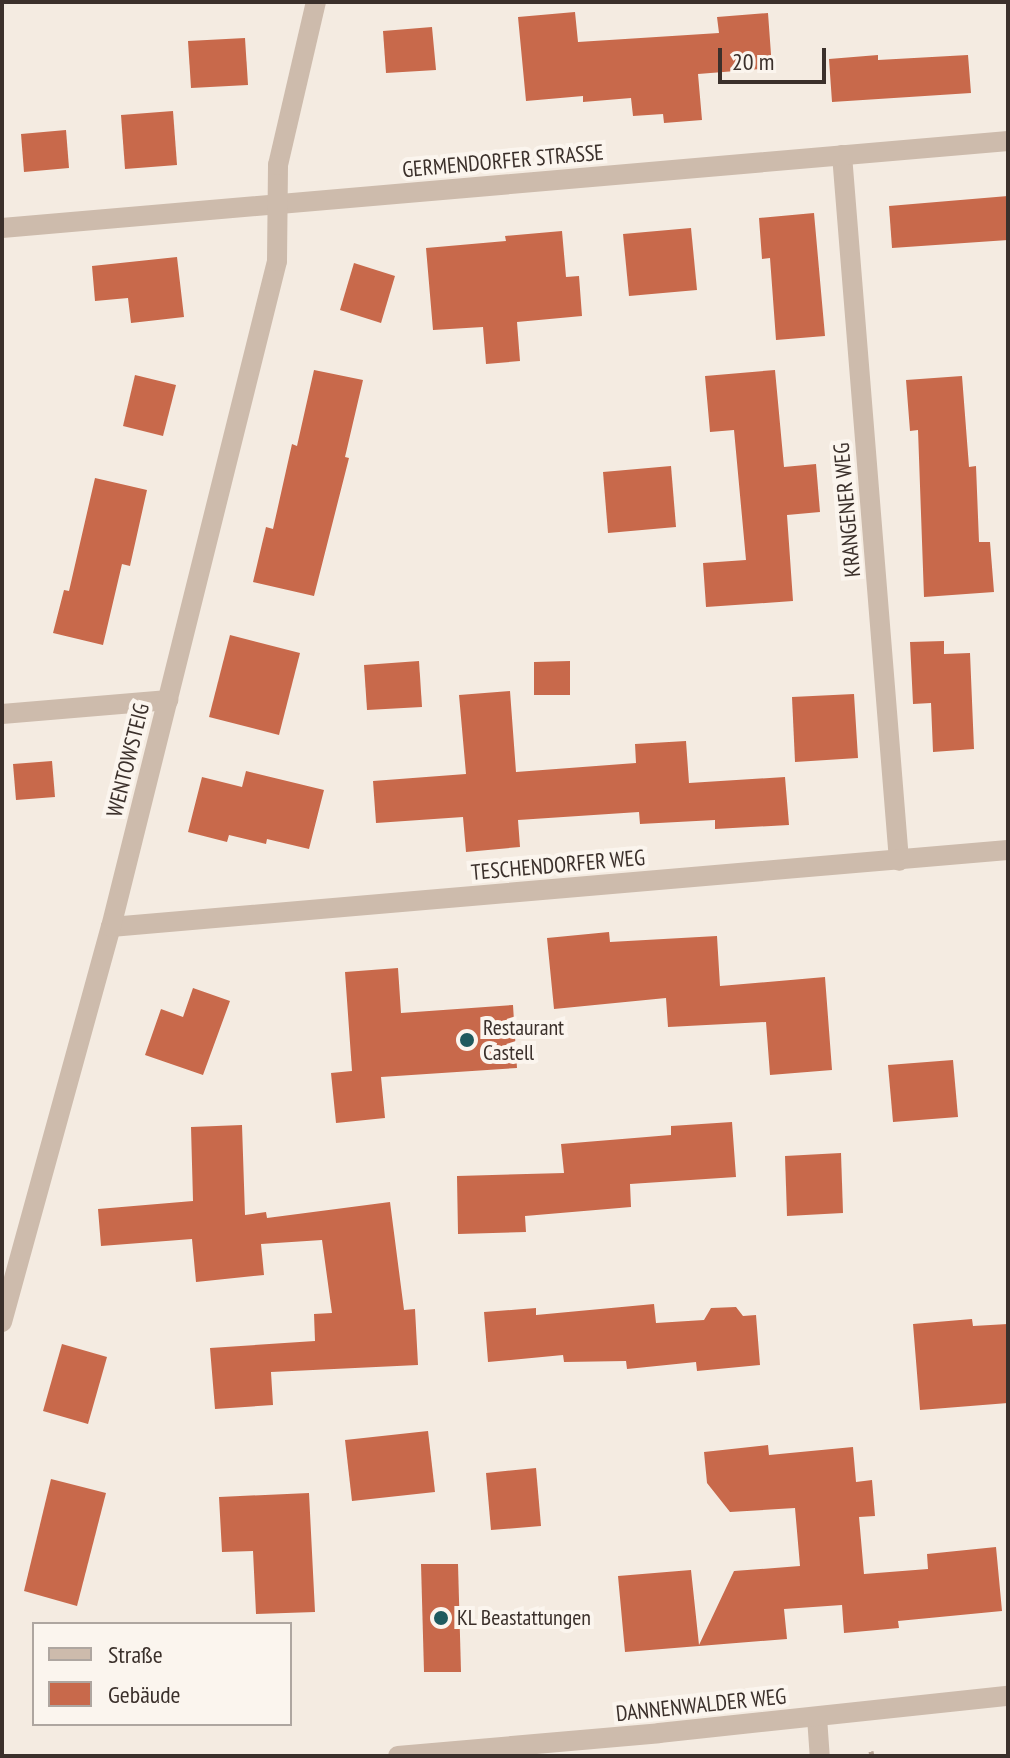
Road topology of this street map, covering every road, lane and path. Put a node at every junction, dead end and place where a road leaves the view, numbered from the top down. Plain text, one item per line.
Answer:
1 (316, 2) edge
2 (1008, 141) edge
3 (842, 155) junction
4 (278, 204) junction
5 (2, 228) edge
6 (168, 700) junction
7 (2, 714) edge
8 (1008, 850) edge
9 (899, 861) junction
10 (111, 927) junction
11 (24, 1234) junction
12 (2, 1237) edge
13 (2, 1322) edge
14 (1008, 1696) edge
15 (817, 1717) junction
16 (398, 1756) edge
17 (820, 1756) edge

1 - 4 street, WENTOWSTEIG
2 - 3 street, GERMENDORFER STRASSE
3 - 4 street, GERMENDORFER STRASSE
3 - 9 street, KRANGENER WEG
4 - 5 street, GERMENDORFER STRASSE
4 - 6 street, WENTOWSTEIG
6 - 7 street
6 - 10 street, WENTOWSTEIG
8 - 9 street, TESCHENDORFER WEG
9 - 10 street, TESCHENDORFER WEG
10 - 11 street, WENTOWSTEIG
11 - 12 street
11 - 13 street, WENTOWSTEIG
14 - 15 street, DANNENWALDER WEG
15 - 16 street, DANNENWALDER WEG
15 - 17 street

